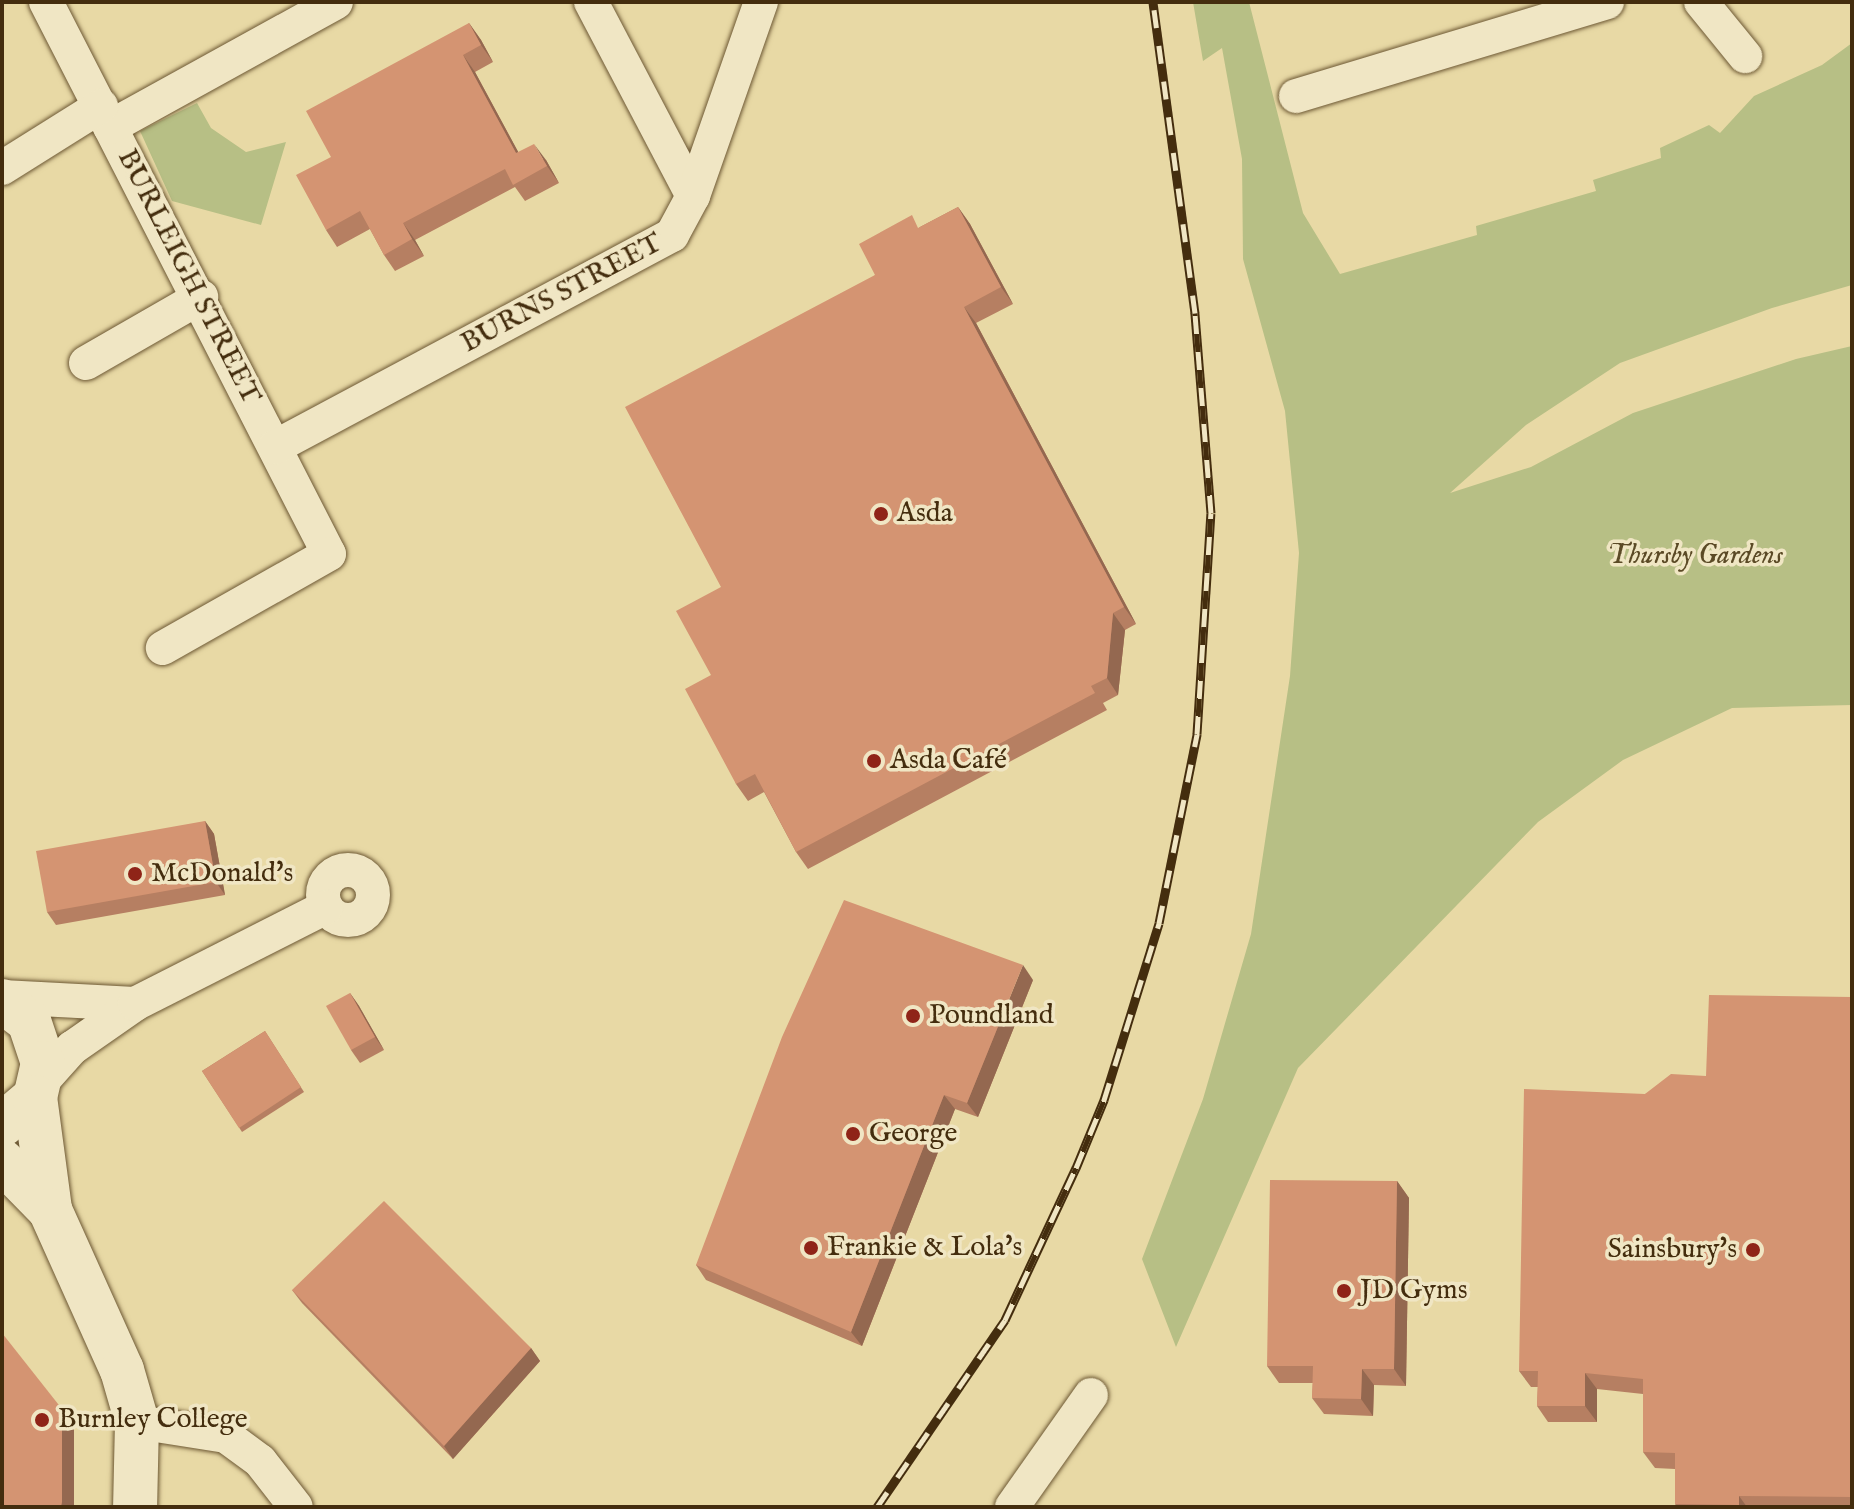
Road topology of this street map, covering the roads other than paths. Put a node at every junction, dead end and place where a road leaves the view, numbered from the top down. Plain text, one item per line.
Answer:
1 (46, 2) edge
2 (336, 2) edge
3 (591, 2) edge
4 (761, 2) edge
5 (1607, 2) edge
6 (1701, 2) edge
7 (1745, 56) dead end
8 (1296, 96) dead end
9 (105, 116) junction
10 (2, 168) edge
11 (693, 196) junction
12 (201, 297) junction
13 (86, 363) dead end
14 (275, 447) junction
15 (163, 648) dead end
16 (326, 907) dead end
17 (2, 999) edge
18 (135, 1004) junction
19 (37, 1091) junction
20 (2, 1125) edge
21 (2, 1161) edge
22 (50, 1210) junction
23 (1091, 1395) dead end
24 (137, 1422) junction
25 (135, 1507) edge
26 (296, 1507) edge
27 (1012, 1507) edge

1 - 9 street, BURLEIGH STREET
2 - 9 street
3 - 11 street
4 - 11 street, BURNS STREET
5 - 8 street
6 - 7 street
9 - 10 street
9 - 12 street, BURLEIGH STREET
11 - 14 street, BURNS STREET
12 - 13 street
12 - 14 street, BURLEIGH STREET
14 - 15 street, BURLEIGH STREET
16 - 18 street
17 - 18 street
17 - 19 main road
18 - 19 street
19 - 20 main road
19 - 22 main road
21 - 22 main road
22 - 24 main road
23 - 27 street
24 - 25 main road
24 - 26 street

